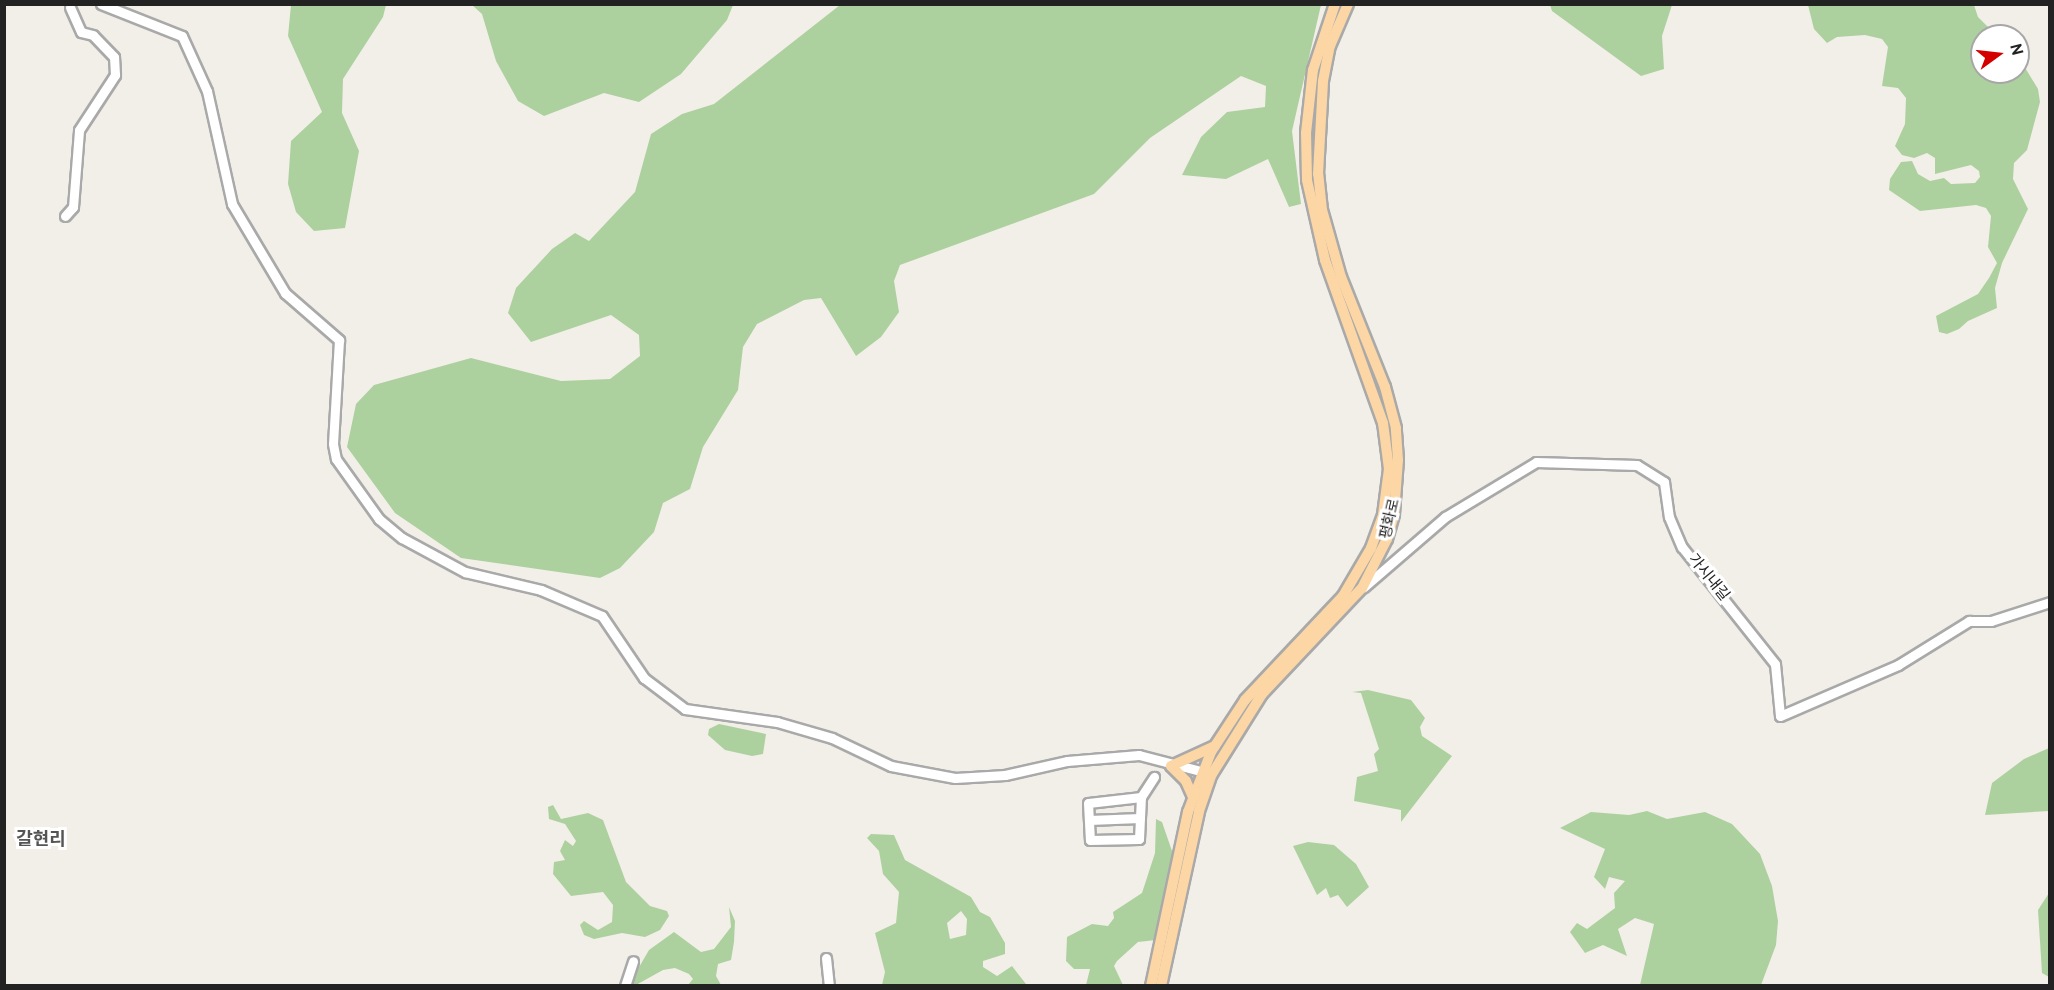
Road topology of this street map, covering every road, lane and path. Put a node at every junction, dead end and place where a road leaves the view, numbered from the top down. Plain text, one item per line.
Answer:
1 (101, 4) edge
2 (1335, 4) edge
3 (1348, 4) edge
4 (70, 7) dead end
5 (65, 216) dead end
6 (1362, 588) junction
7 (2049, 602) edge
8 (1215, 745) junction
9 (1172, 766) junction
10 (1208, 772) junction
11 (1154, 777) dead end
12 (1141, 797) junction
13 (1193, 797) junction
14 (1140, 818) junction
15 (1089, 820) junction
16 (826, 958) dead end
17 (633, 961) dead end
18 (625, 986) edge
19 (829, 986) edge
20 (1151, 986) edge
21 (1161, 986) edge

1 - 9 street
2 - 8 main road, 평화로
3 - 6 main road, 평화로
4 - 5 street
6 - 7 street, 가시내길
6 - 10 main road, 평화로
8 - 9 main road
8 - 10 main road, 평화로
9 - 10 street
9 - 13 main road
10 - 13 main road, 평화로
10 - 21 main road, 평화로
11 - 12 street
12 - 14 street
12 - 15 street
13 - 20 main road, 평화로
14 - 15 street
14 - 15 street
16 - 19 street
17 - 18 street

